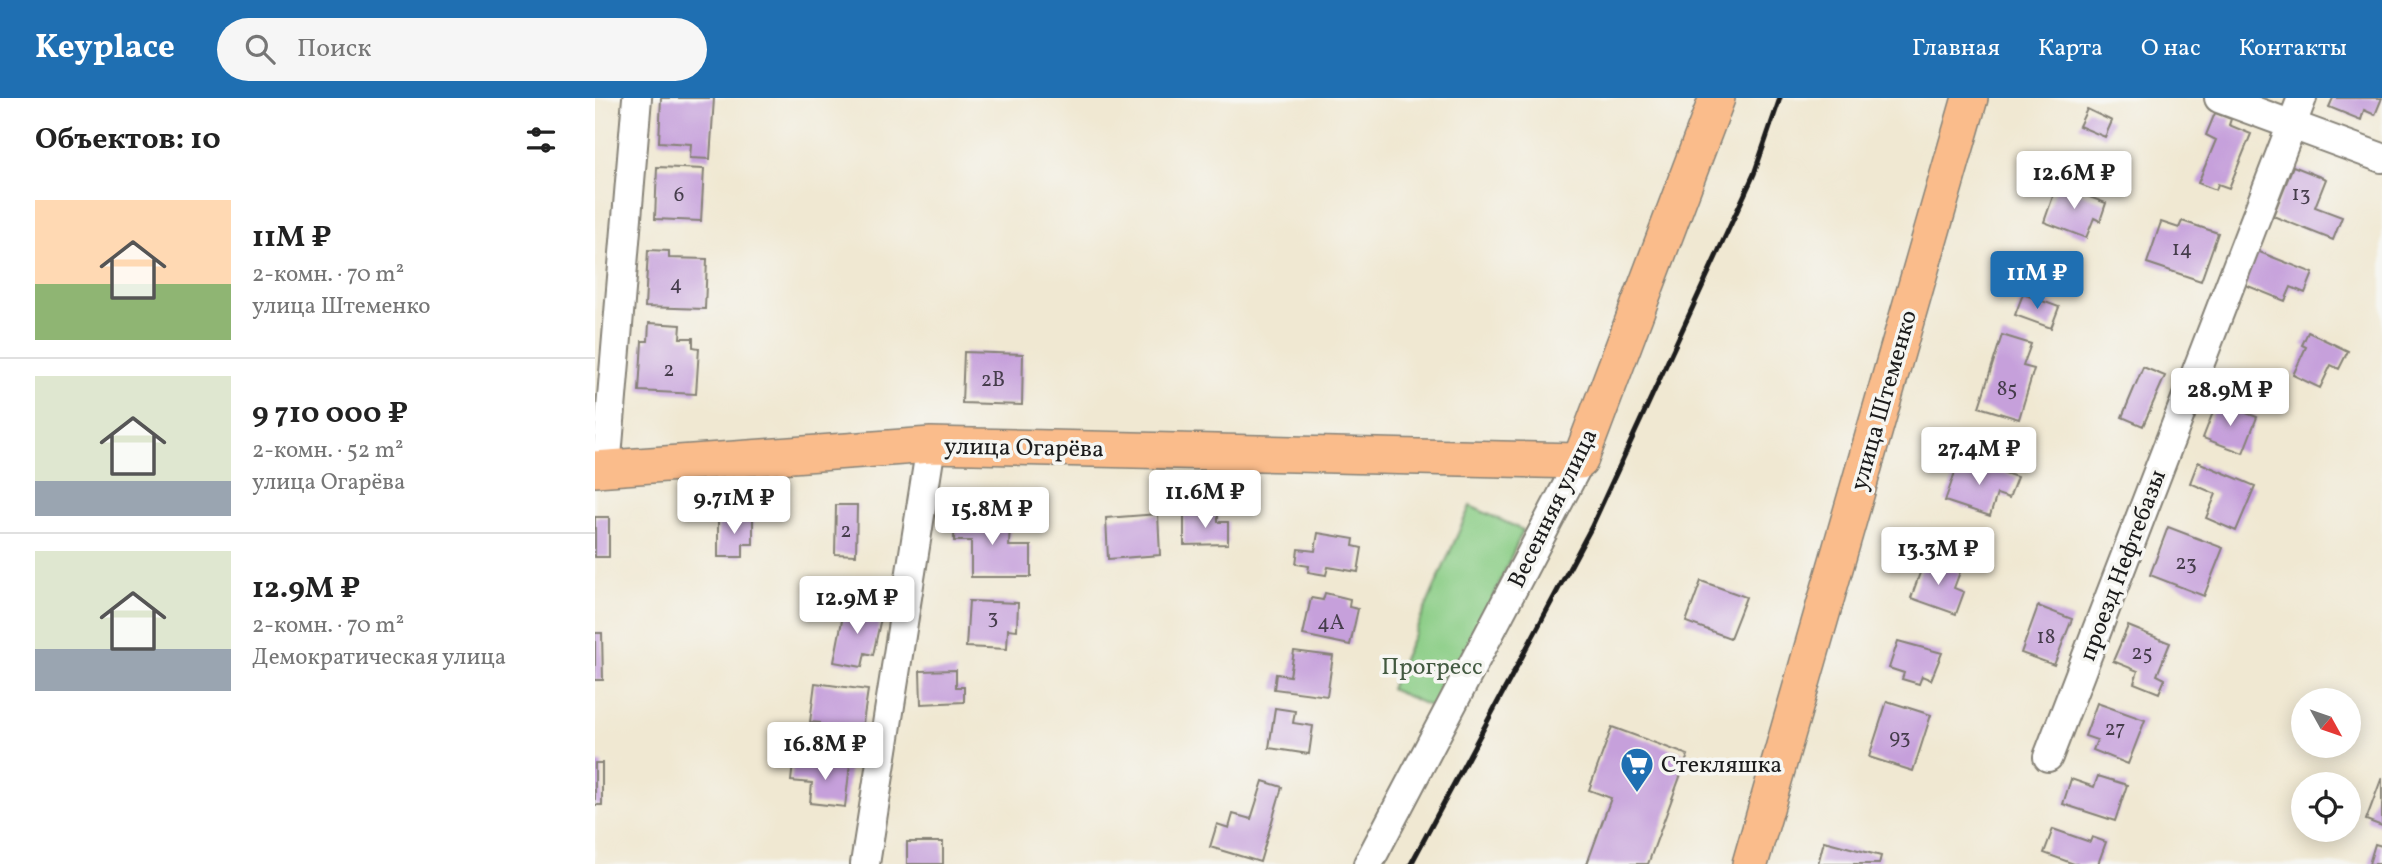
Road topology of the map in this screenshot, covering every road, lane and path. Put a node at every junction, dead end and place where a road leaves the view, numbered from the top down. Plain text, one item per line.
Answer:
1 (637, 98) edge
2 (1717, 98) edge
3 (1970, 98) edge
4 (2220, 98) edge
5 (2302, 98) edge
6 (2292, 125) junction
7 (2382, 158) edge
8 (932, 445) junction
9 (1580, 461) junction
10 (601, 469) edge
11 (2048, 757) dead end
12 (865, 864) edge
13 (1368, 864) edge
14 (1750, 864) edge

1 - 10 street
2 - 9 main road, Весенняя улица
3 - 14 main road, улица Штеменко
4 - 6 street
5 - 6 street, проезд Нефтебазы
6 - 7 street
6 - 11 street, проезд Нефтебазы
8 - 9 main road, улица Огарёва
8 - 10 main road, улица Огарёва
8 - 12 street
9 - 13 street, Весенняя улица

